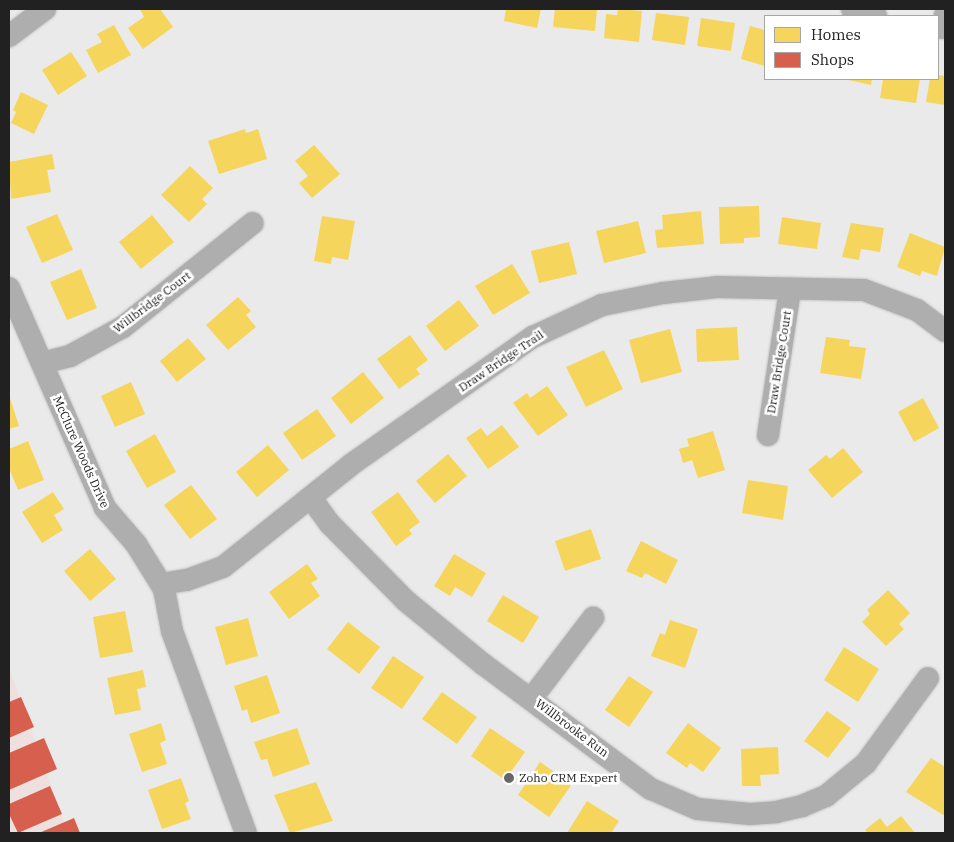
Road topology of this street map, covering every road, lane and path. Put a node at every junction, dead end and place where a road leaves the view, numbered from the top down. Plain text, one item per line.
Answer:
1 (45, 9) edge
2 (852, 9) edge
3 (873, 15) edge
4 (9, 36) edge
5 (253, 223) dead end
6 (9, 288) edge
7 (790, 289) junction
8 (945, 331) edge
9 (42, 363) junction
10 (768, 435) dead end
11 (311, 498) junction
12 (161, 584) junction
13 (593, 618) dead end
14 (928, 678) dead end
15 (532, 698) junction
16 (246, 833) edge

1 - 4 street
2 - 3 street
5 - 9 street, Willbridge Court
6 - 9 street, McClure Woods Drive
7 - 8 street, Draw Bridge Trail
7 - 10 street, Draw Bridge Court
7 - 11 street, Draw Bridge Trail
9 - 12 street, McClure Woods Drive
11 - 12 street, Draw Bridge Trail
11 - 15 street, Willbrooke Run
12 - 16 street, McClure Woods Drive
13 - 15 street
14 - 15 street, Willbrooke Run

